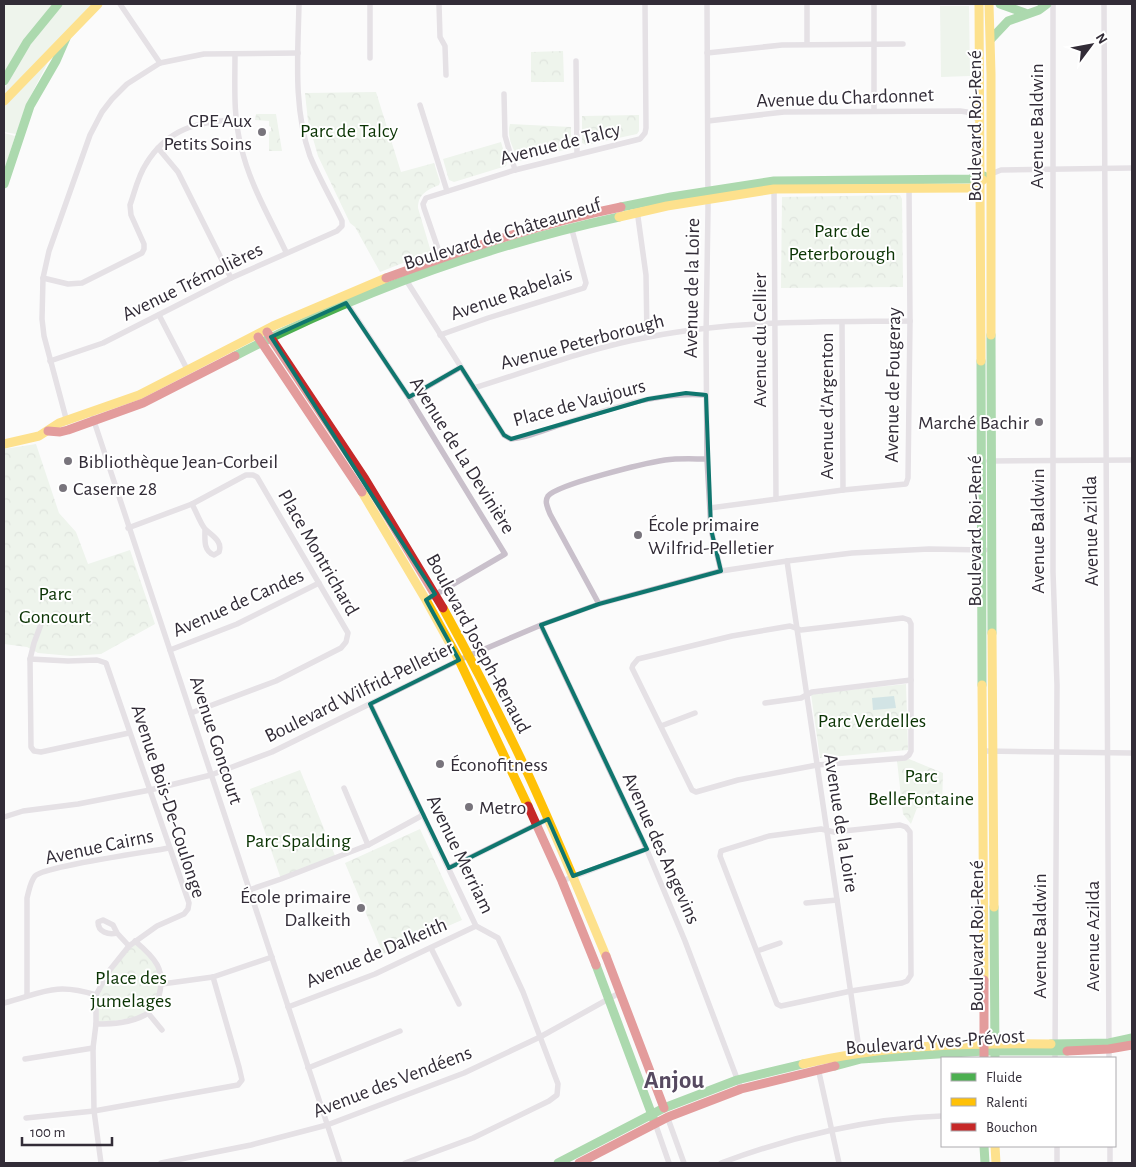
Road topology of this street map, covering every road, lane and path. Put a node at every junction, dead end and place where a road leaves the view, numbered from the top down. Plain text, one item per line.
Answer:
1 (58, 4) edge
2 (98, 4) edge
3 (120, 4) edge
4 (299, 4) edge
5 (370, 4) edge
6 (440, 4) edge
7 (645, 4) edge
8 (706, 4) edge
9 (807, 4) edge
10 (874, 4) edge
11 (979, 4) edge
12 (989, 4) edge
13 (1000, 4) edge
14 (1047, 4) edge
15 (1053, 4) edge
16 (1104, 4) edge
17 (1025, 14) junction
18 (66, 38) junction
19 (991, 39) junction
20 (807, 44) junction
21 (903, 44) dead end
22 (874, 45) junction
23 (298, 53) junction
24 (707, 53) junction
25 (235, 54) junction
26 (370, 58) dead end
27 (576, 61) dead end
28 (160, 63) junction
29 (446, 75) dead end
30 (5, 79) edge
31 (504, 94) dead end
32 (4, 101) edge
33 (420, 105) dead end
34 (874, 111) junction
35 (236, 120) junction
36 (980, 121) junction
37 (708, 122) junction
38 (158, 148) junction
39 (577, 154) junction
40 (1105, 168) junction
41 (1132, 168) edge
42 (515, 170) junction
43 (1052, 170) junction
44 (991, 174) junction
45 (980, 180) junction
46 (4, 184) edge
47 (909, 184) junction
48 (774, 185) junction
49 (447, 191) junction
50 (708, 194) junction
51 (636, 208) junction
52 (570, 223) junction
53 (286, 252) junction
54 (442, 262) junction
55 (403, 276) junction
56 (43, 278) junction
57 (231, 278) junction
58 (344, 299) junction
59 (159, 315) junction
60 (910, 321) junction
61 (842, 322) junction
62 (775, 323) junction
63 (707, 328) junction
64 (268, 333) junction
65 (440, 335) junction
66 (647, 337) junction
67 (259, 338) junction
68 (50, 361) junction
69 (461, 367) junction
70 (190, 374) junction
71 (474, 388) junction
72 (706, 395) junction
73 (409, 397) junction
74 (93, 418) junction
75 (66, 420) junction
76 (68, 430) junction
77 (48, 431) junction
78 (4, 444) edge
79 (707, 459) junction
80 (1053, 460) junction
81 (1105, 460) junction
82 (1132, 460) edge
83 (987, 461) junction
84 (843, 490) junction
85 (776, 499) junction
86 (192, 504) junction
87 (710, 508) junction
88 (128, 528) junction
89 (205, 528) dead end
90 (987, 550) junction
91 (787, 561) junction
92 (721, 571) junction
93 (319, 583) junction
94 (436, 594) junction
95 (426, 600) junction
96 (599, 604) junction
97 (43, 619) dead end
98 (541, 625) junction
99 (797, 628) junction
100 (170, 650) junction
101 (469, 656) junction
102 (30, 659) junction
103 (459, 660) junction
104 (911, 680) junction
105 (807, 695) junction
106 (492, 702) junction
107 (765, 703) dead end
108 (370, 704) junction
109 (482, 706) junction
110 (191, 713) junction
111 (695, 714) dead end
112 (661, 726) junction
113 (130, 733) junction
114 (988, 751) junction
115 (1057, 752) junction
116 (1108, 753) junction
117 (1132, 754) edge
118 (520, 757) junction
119 (508, 763) junction
120 (817, 765) junction
121 (211, 775) junction
122 (344, 788) dead end
123 (150, 790) junction
124 (423, 815) junction
125 (4, 817) edge
126 (548, 819) junction
127 (537, 824) junction
128 (827, 830) junction
129 (368, 845) junction
130 (170, 848) junction
131 (647, 849) junction
132 (449, 868) junction
133 (573, 876) junction
134 (562, 881) junction
135 (249, 890) junction
136 (837, 900) junction
137 (806, 903) dead end
138 (476, 926) junction
139 (117, 933) dead end
140 (136, 940) junction
141 (780, 943) dead end
142 (129, 946) junction
143 (431, 948) junction
144 (758, 951) junction
145 (272, 957) junction
146 (213, 977) junction
147 (162, 984) junction
148 (620, 992) junction
149 (851, 992) junction
150 (96, 994) junction
151 (26, 995) junction
152 (609, 998) junction
153 (4, 1003) edge
154 (459, 1004) dead end
155 (288, 1007) junction
156 (148, 1013) junction
157 (96, 1024) junction
158 (162, 1030) dead end
159 (400, 1031) dead end
160 (540, 1037) junction
161 (1132, 1038) edge
162 (1132, 1045) edge
163 (93, 1048) junction
164 (1109, 1050) edge
165 (984, 1051) edge
166 (994, 1051) edge
167 (1055, 1051) edge
168 (861, 1056) junction
169 (25, 1059) dead end
170 (817, 1065) junction
171 (308, 1068) junction
172 (739, 1084) junction
173 (94, 1111) junction
174 (666, 1112) junction
175 (941, 1116) edge
176 (26, 1118) dead end
177 (654, 1118) junction
178 (327, 1124) junction
179 (831, 1130) junction
180 (984, 1147) edge
181 (995, 1147) edge
182 (1057, 1147) edge
183 (1110, 1147) edge
184 (101, 1163) edge
185 (160, 1163) edge
186 (340, 1163) edge
187 (405, 1163) edge
188 (558, 1163) edge
189 (579, 1163) edge
190 (669, 1163) edge
191 (684, 1163) edge
192 (721, 1163) edge
193 (839, 1163) edge
194 (985, 1163) edge
195 (996, 1163) edge
196 (1058, 1163) edge
197 (1110, 1163) edge

1 - 30 main road
2 - 18 main road
3 - 28 street
4 - 23 street
5 - 26 street
6 - 29 street
7 - 39 street, Avenue de Talcy
8 - 24 street, Avenue de la Loire
9 - 20 street
10 - 22 street
11 - 36 main road, Boulevard Roi-René
12 - 19 main road, Boulevard Roi-René
13 - 17 main road
14 - 17 main road
15 - 43 street, Avenue Baldwin
16 - 40 street, Avenue Azilda
17 - 19 main road
18 - 32 main road
18 - 46 main road
19 - 44 main road, Boulevard Roi-René
20 - 22 street
20 - 24 street
21 - 22 street
22 - 34 street
23 - 25 street
23 - 53 street, Avenue Trémolières
24 - 37 street, Avenue de la Loire
25 - 28 street
25 - 35 street
27 - 39 street
28 - 56 street
31 - 42 street
33 - 49 street
34 - 36 street, Avenue du Chardonnet
34 - 37 street, Avenue du Chardonnet
35 - 38 street
35 - 53 street
36 - 45 main road, Boulevard Roi-René
37 - 50 street, Avenue de la Loire
38 - 56 street
38 - 57 street
39 - 42 street, Avenue de Talcy
40 - 41 street, Boulevard de Châteauneuf
40 - 43 street, Boulevard de Châteauneuf
40 - 81 street, Avenue Azilda
42 - 49 street, Avenue de Talcy
43 - 44 street, Boulevard de Châteauneuf
43 - 80 street, Avenue Baldwin
44 - 45 main road, Boulevard de Châteauneuf
44 - 83 main road, Boulevard Roi-René
45 - 47 main road, Boulevard de Châteauneuf
45 - 83 main road, Boulevard Roi-René
47 - 48 main road, Boulevard de Châteauneuf
47 - 60 street, Avenue de Fougeray
48 - 50 main road, Boulevard de Châteauneuf
48 - 62 street, Avenue du Cellier
49 - 54 street, Avenue de Talcy
50 - 51 main road, Boulevard de Châteauneuf
50 - 63 street, Avenue de la Loire
51 - 52 main road, Boulevard de Châteauneuf
51 - 66 street
52 - 54 main road, Boulevard de Châteauneuf
52 - 65 street, Avenue Rabelais
53 - 57 street, Avenue Trémolières
54 - 55 main road, Boulevard de Châteauneuf
55 - 58 main road, Boulevard de Châteauneuf
55 - 65 street, Place de Vaujours
56 - 68 street
57 - 59 street, Avenue Trémolières
58 - 64 main road, Boulevard de Châteauneuf
58 - 73 street, Avenue de La Devinière
59 - 68 street, Avenue Trémolières
59 - 70 street
60 - 61 street, Avenue Peterborough
60 - 84 street, Avenue de Fougeray
61 - 62 street, Avenue Peterborough
61 - 84 street, Avenue d'Argenton
62 - 63 street, Avenue Peterborough
62 - 85 street, Avenue du Cellier
63 - 66 street, Avenue Peterborough
63 - 72 street, Avenue de la Loire
64 - 67 main road, Boulevard de Châteauneuf
64 - 94 main road, Boulevard Joseph-Renaud
65 - 69 street, Place de Vaujours
66 - 71 street, Avenue Peterborough
67 - 70 main road, Boulevard de Châteauneuf
67 - 95 main road, Boulevard Joseph-Renaud
68 - 75 street
69 - 71 street, Place de Vaujours
69 - 73 street
70 - 74 main road, Boulevard de Châteauneuf
71 - 72 street, Place de Vaujours
72 - 79 street, Avenue de la Loire
73 - 94 street, Avenue de La Devinière
74 - 75 main road, Boulevard de Châteauneuf
74 - 76 main road, Boulevard de Châteauneuf
74 - 88 street, Avenue Goncourt
75 - 76 street
75 - 77 main road, Boulevard de Châteauneuf
76 - 77 main road, Boulevard de Châteauneuf
77 - 78 main road, Boulevard de Châteauneuf
79 - 87 street, Avenue de la Loire
79 - 96 street
80 - 81 street
80 - 83 street
80 - 115 street, Avenue Baldwin
81 - 82 street
81 - 116 street, Avenue Azilda
83 - 90 main road, Boulevard Roi-René
84 - 85 street, Avenue de Fougeray
85 - 87 street, Avenue de Fougeray
86 - 88 street, Place Montrichard
86 - 89 street
86 - 93 street, Place Montrichard
87 - 92 street, Avenue de la Loire
88 - 100 street, Avenue Goncourt
90 - 91 street, Boulevard Wilfrid-Pelletier
90 - 114 main road, Boulevard Roi-René
91 - 92 street, Boulevard Wilfrid-Pelletier
91 - 99 street, Avenue de la Loire
92 - 96 street, Boulevard Wilfrid-Pelletier
93 - 100 street, Avenue de Candes
93 - 110 street, Place Montrichard
94 - 95 street, Avenue de La Devinière
94 - 101 main road, Boulevard Joseph-Renaud
95 - 103 main road, Boulevard Joseph-Renaud
96 - 98 street, Boulevard Wilfrid-Pelletier
97 - 102 street
98 - 101 street, Boulevard Wilfrid-Pelletier
98 - 131 street, Avenue des Angevins
99 - 104 street
99 - 105 street, Avenue de la Loire
99 - 112 street
100 - 110 street, Avenue Goncourt
101 - 103 street, Boulevard Wilfrid-Pelletier
101 - 106 main road, Boulevard Joseph-Renaud
102 - 113 street, Avenue Bois-De-Coulonge
102 - 113 street
103 - 108 street, Boulevard Wilfrid-Pelletier
103 - 109 main road, Boulevard Joseph-Renaud
104 - 105 street
104 - 120 street
105 - 107 street
105 - 120 street, Avenue de la Loire
106 - 109 main road
106 - 118 main road, Boulevard Joseph-Renaud
108 - 121 street, Boulevard Wilfrid-Pelletier
108 - 124 street, Avenue Merriam
109 - 119 main road, Boulevard Joseph-Renaud
110 - 121 street, Avenue Goncourt
111 - 112 street
112 - 120 street
113 - 123 street, Avenue Bois-De-Coulonge
114 - 115 street
114 - 165 main road, Boulevard Roi-René
114 - 166 main road, Boulevard Roi-René
115 - 116 street
115 - 167 street, Avenue Baldwin
116 - 117 street
116 - 164 street, Avenue Azilda
118 - 119 main road
118 - 126 main road, Boulevard Joseph-Renaud
119 - 127 main road, Boulevard Joseph-Renaud
120 - 128 street, Avenue de la Loire
121 - 123 street, Boulevard Wilfrid-Pelletier
121 - 135 street, Avenue Goncourt
122 - 129 street
123 - 125 street, Boulevard Wilfrid-Pelletier
123 - 130 street, Avenue Bois-De-Coulonge
124 - 129 street
124 - 132 street, Avenue Merriam
126 - 127 street
126 - 133 main road, Boulevard Joseph-Renaud
127 - 132 street
127 - 134 main road, Boulevard Joseph-Renaud
128 - 136 street, Avenue de la Loire
128 - 144 street
128 - 149 street
129 - 135 street
130 - 140 street, Avenue Bois-De-Coulonge
130 - 151 street, Avenue Cairns
131 - 133 street
131 - 172 street, Avenue des Angevins
132 - 138 street, Avenue Merriam
133 - 134 street
133 - 148 main road, Boulevard Joseph-Renaud
134 - 152 main road, Boulevard Joseph-Renaud
135 - 145 street, Avenue Goncourt
136 - 137 street
136 - 149 street, Avenue de la Loire
138 - 143 street, Avenue de Dalkeith
138 - 160 street, Avenue Merriam
139 - 142 street
140 - 142 street, Avenue Bois-De-Coulonge
140 - 147 street
141 - 144 street
142 - 150 street, Avenue Bois-De-Coulonge
143 - 154 street
143 - 155 street, Avenue de Dalkeith
144 - 149 street
145 - 146 street
145 - 155 street, Avenue Goncourt
146 - 147 street
146 - 173 street
147 - 156 street
148 - 152 street, Avenue des Vendéens
148 - 174 main road, Boulevard Joseph-Renaud
149 - 168 street, Avenue de la Loire
150 - 151 street
150 - 157 street, Avenue Bois-De-Coulonge
151 - 153 street
152 - 160 street, Avenue des Vendéens
152 - 177 main road, Boulevard Joseph-Renaud
155 - 171 street, Avenue Goncourt
156 - 157 street
156 - 158 street
157 - 163 street, Avenue Bois-De-Coulonge
159 - 171 street
160 - 178 street, Avenue des Vendéens
160 - 187 street, Avenue Merriam
161 - 164 main road, Boulevard Yves-Prévost
162 - 164 main road, Boulevard Yves-Prévost
163 - 169 street
163 - 173 street, Avenue Bois-De-Coulonge
164 - 167 main road, Boulevard Yves-Prévost
165 - 166 main road, Boulevard Yves-Prévost
165 - 168 main road, Boulevard Yves-Prévost
166 - 167 main road, Boulevard Yves-Prévost
168 - 170 main road, Boulevard Yves-Prévost
170 - 172 main road, Boulevard Yves-Prévost
170 - 179 street
171 - 178 street, Avenue Goncourt
172 - 174 main road, Boulevard Yves-Prévost
173 - 176 street
173 - 184 street, Avenue Bois-De-Coulonge
174 - 177 main road, Boulevard Yves-Prévost
174 - 191 street, Boulevard Joseph-Renaud
175 - 179 street
177 - 188 main road, Boulevard Yves-Prévost
177 - 189 main road, Boulevard Yves-Prévost
177 - 190 street, Boulevard Joseph-Renaud
178 - 185 street, Avenue des Vendéens
178 - 186 street, Avenue Goncourt
179 - 192 street
179 - 193 street
180 - 194 main road
181 - 195 main road
182 - 196 street
183 - 197 street

